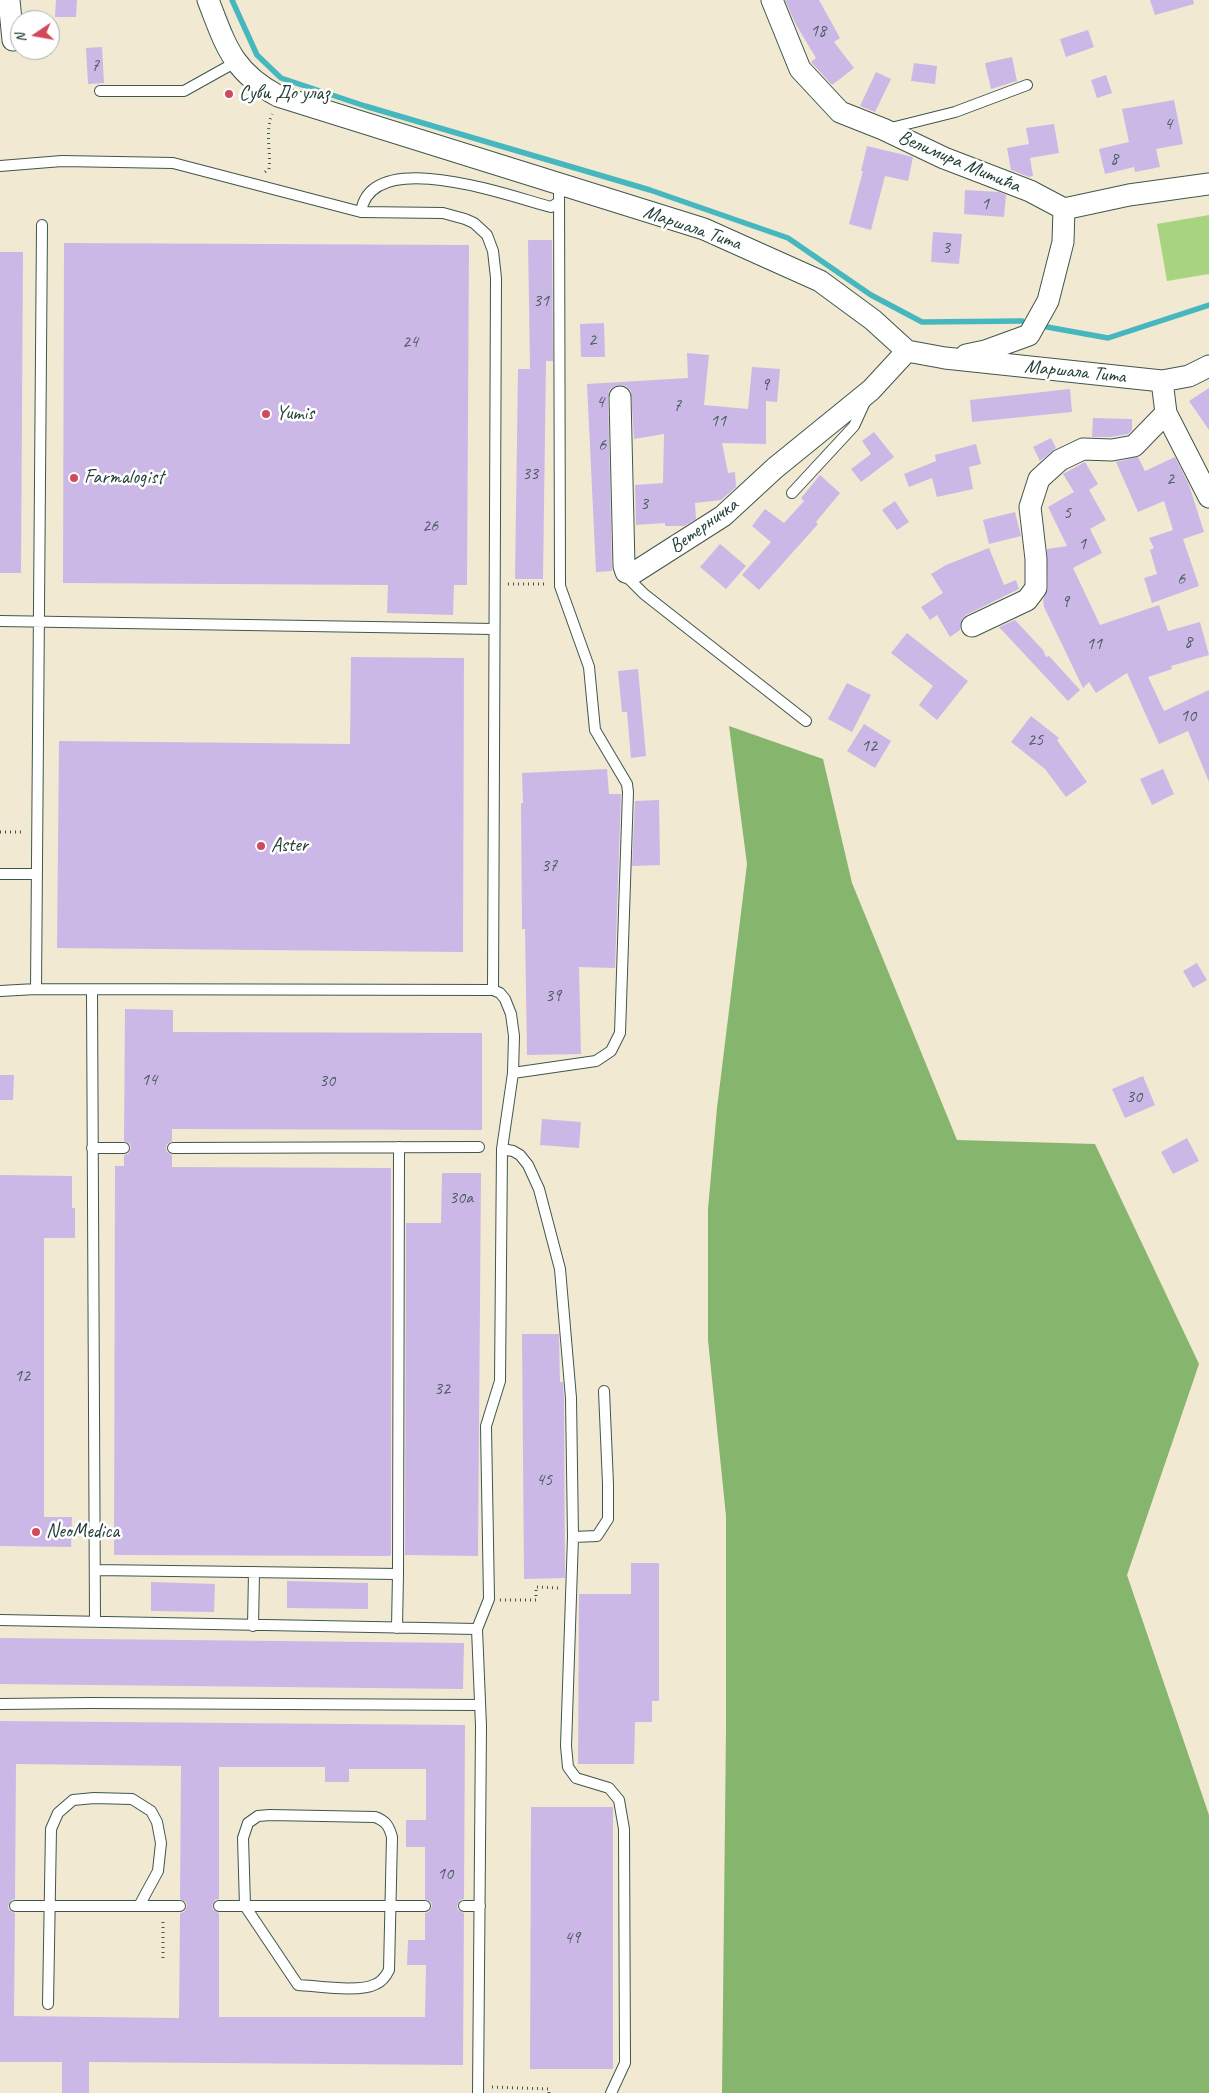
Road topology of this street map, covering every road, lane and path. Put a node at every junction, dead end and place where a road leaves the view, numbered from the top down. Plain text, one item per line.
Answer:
1 (208, 0) edge
2 (772, 0) edge
3 (236, 62) junction
4 (1027, 85) dead end
5 (100, 91) dead end
6 (278, 96) junction
7 (883, 130) junction
8 (0, 166) edge
9 (252, 184) junction
10 (1209, 184) edge
11 (559, 193) junction
12 (1064, 209) junction
13 (361, 212) junction
14 (42, 225) dead end
15 (907, 351) junction
16 (945, 358) junction
17 (1209, 366) edge
18 (1162, 381) junction
19 (871, 390) junction
20 (620, 397) dead end
21 (1166, 413) junction
22 (792, 493) dead end
23 (1208, 493) edge
24 (628, 574) junction
25 (495, 584) junction
26 (548, 584) dead end
27 (0, 621) edge
28 (39, 622) junction
29 (972, 626) dead end
30 (494, 629) junction
31 (806, 721) dead end
32 (0, 832) edge
33 (37, 832) junction
34 (0, 874) edge
35 (37, 874) junction
36 (36, 989) junction
37 (1, 990) edge
38 (92, 990) junction
39 (493, 990) junction
40 (513, 1073) junction
41 (399, 1147) junction
42 (479, 1147) dead end
43 (92, 1148) junction
44 (124, 1148) dead end
45 (173, 1148) dead end
46 (502, 1149) junction
47 (604, 1391) dead end
48 (573, 1537) junction
49 (96, 1570) junction
50 (254, 1572) junction
51 (398, 1574) junction
52 (572, 1588) junction
53 (488, 1599) junction
54 (0, 1620) edge
55 (95, 1622) junction
56 (253, 1626) junction
57 (397, 1628) junction
58 (477, 1629) junction
59 (0, 1704) edge
60 (480, 1705) junction
61 (15, 1906) dead end
62 (50, 1906) junction
63 (139, 1906) junction
64 (163, 1906) junction
65 (180, 1906) dead end
66 (219, 1906) dead end
67 (245, 1906) junction
68 (390, 1906) junction
69 (425, 1906) dead end
70 (464, 1906) dead end
71 (480, 1906) junction
72 (162, 1958) dead end
73 (48, 2004) dead end
74 (476, 2091) edge
75 (549, 2093) edge
76 (611, 2093) edge

1 - 3 street, Маршала Тита
2 - 7 street, Велимира Митића
3 - 5 lane
3 - 6 street, Маршала Тита
4 - 7 lane
6 - 9 path
6 - 11 street, Маршала Тита
7 - 12 street, Велимира Митића
8 - 9 lane
9 - 13 lane
10 - 12 street
11 - 13 lane
11 - 15 street, Маршала Тита
11 - 40 lane
12 - 16 street
13 - 25 lane
14 - 28 lane
15 - 16 street, Маршала Тита
15 - 19 street, Ветерничка
16 - 18 street, Маршала Тита
17 - 18 street, Маршала Тита
18 - 21 street
19 - 22 lane
19 - 24 street, Ветерничка
20 - 24 street
21 - 23 street
21 - 29 street
24 - 31 lane
25 - 26 path
25 - 30 lane
27 - 28 lane
28 - 30 lane
28 - 33 lane
30 - 39 lane
32 - 33 path
33 - 35 lane
34 - 35 lane
35 - 36 lane
36 - 37 lane
36 - 38 lane
38 - 39 lane
38 - 43 lane
39 - 40 lane
40 - 46 lane
41 - 42 lane
41 - 45 lane
41 - 51 lane
43 - 44 lane
43 - 49 lane
46 - 48 lane
46 - 53 lane
47 - 48 lane
48 - 52 lane
49 - 50 lane
49 - 55 lane
50 - 51 lane
50 - 56 lane
51 - 57 lane
52 - 53 path
52 - 76 lane
53 - 58 lane
54 - 55 lane
55 - 56 lane
56 - 57 lane
57 - 58 lane
58 - 60 lane
59 - 60 lane
60 - 71 lane
61 - 62 lane
62 - 63 lane
62 - 63 lane
62 - 73 lane
63 - 64 lane
64 - 65 lane
64 - 72 path
66 - 67 lane
67 - 68 lane
67 - 68 lane
67 - 68 lane
68 - 69 lane
70 - 71 lane
71 - 74 lane
74 - 75 path

